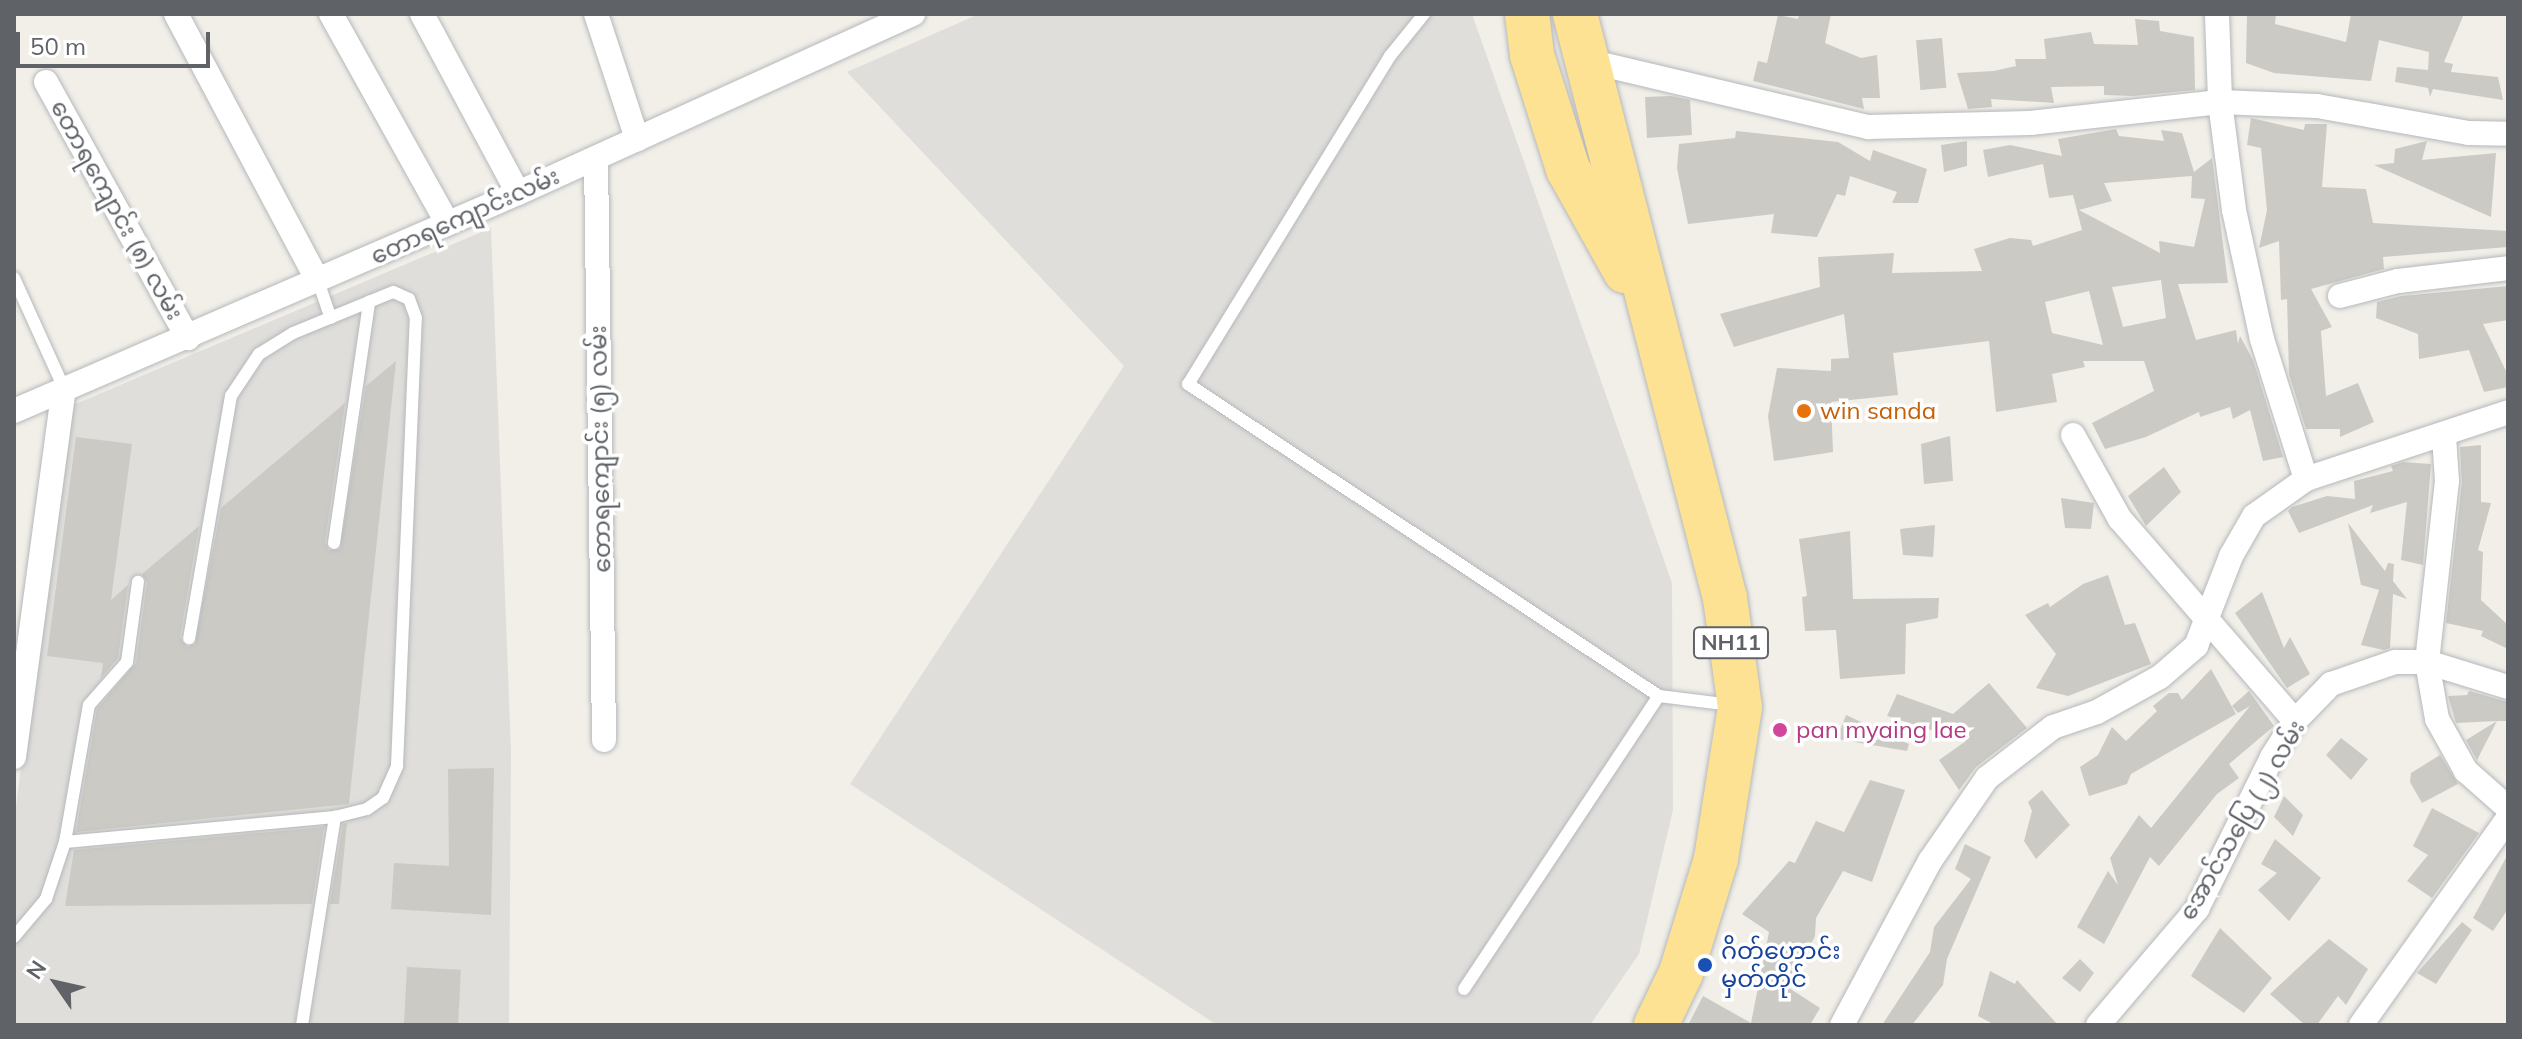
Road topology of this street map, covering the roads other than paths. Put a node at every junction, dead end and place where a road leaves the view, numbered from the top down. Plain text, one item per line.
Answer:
1 (176, 14) edge
2 (331, 14) edge
3 (422, 14) edge
4 (596, 14) edge
5 (913, 14) edge
6 (1424, 14) edge
7 (1527, 14) edge
8 (1575, 14) edge
9 (2217, 14) edge
10 (1584, 60) junction
11 (46, 82) dead end
12 (2220, 102) junction
13 (2508, 134) edge
14 (637, 139) junction
15 (596, 158) junction
16 (518, 193) junction
17 (448, 224) junction
18 (2508, 268) edge
19 (14, 278) edge
20 (318, 281) junction
21 (2340, 296) dead end
22 (369, 302) junction
23 (1650, 315) junction
24 (331, 318) junction
25 (188, 338) junction
26 (64, 388) junction
27 (14, 411) edge
28 (2508, 412) edge
29 (2073, 435) dead end
30 (2444, 436) junction
31 (2306, 479) junction
32 (334, 543) dead end
33 (138, 582) dead end
34 (2206, 621) junction
35 (189, 638) dead end
36 (2427, 662) junction
37 (2508, 687) edge
38 (1659, 696) junction
39 (1740, 707) junction
40 (2295, 721) junction
41 (604, 740) dead end
42 (14, 757) edge
43 (2508, 808) edge
44 (335, 817) junction
45 (2508, 818) edge
46 (65, 842) junction
47 (14, 937) edge
48 (1464, 989) dead end
49 (302, 1025) edge
50 (1656, 1025) edge
51 (1842, 1025) edge
52 (2098, 1025) edge
53 (2361, 1025) edge

1 - 20 street
2 - 17 street
3 - 16 street
4 - 14 street
5 - 14 street, တောရကျောင်းလမ်း
6 - 38 lane
7 - 23 highway, NH11
8 - 10 highway, NH11
9 - 12 street
10 - 12 street
10 - 23 highway, NH11
11 - 25 street, တောရကျောင်း (၈) လမ်း
12 - 13 street
12 - 31 street
14 - 15 street, တောရကျောင်းလမ်း
15 - 16 street, တောရကျောင်းလမ်း
15 - 41 street, တောရကျောင်း (၅) လမ်း
16 - 17 street, တောရကျောင်းလမ်း
17 - 20 street, တောရကျောင်းလမ်း
18 - 21 street
19 - 26 lane
20 - 24 lane
20 - 25 street, တောရကျောင်းလမ်း
22 - 24 lane
22 - 32 lane
22 - 44 lane
23 - 39 highway, NH11
24 - 35 lane
25 - 26 street, တောရကျောင်းလမ်း
26 - 27 street, တောရကျောင်းလမ်း
26 - 42 street
28 - 30 street
29 - 34 street
30 - 31 street
30 - 36 street
31 - 34 street
33 - 46 lane
34 - 40 street
34 - 51 street
36 - 37 street, အောင်သပြေ (၂) လမ်း
36 - 40 street, အောင်သပြေ (၂) လမ်း
36 - 43 street
38 - 39 lane
38 - 48 lane
39 - 50 highway, NH11
40 - 52 street, အောင်သပြေ (၂) လမ်း
44 - 46 lane
44 - 49 lane
45 - 53 street
46 - 47 lane

